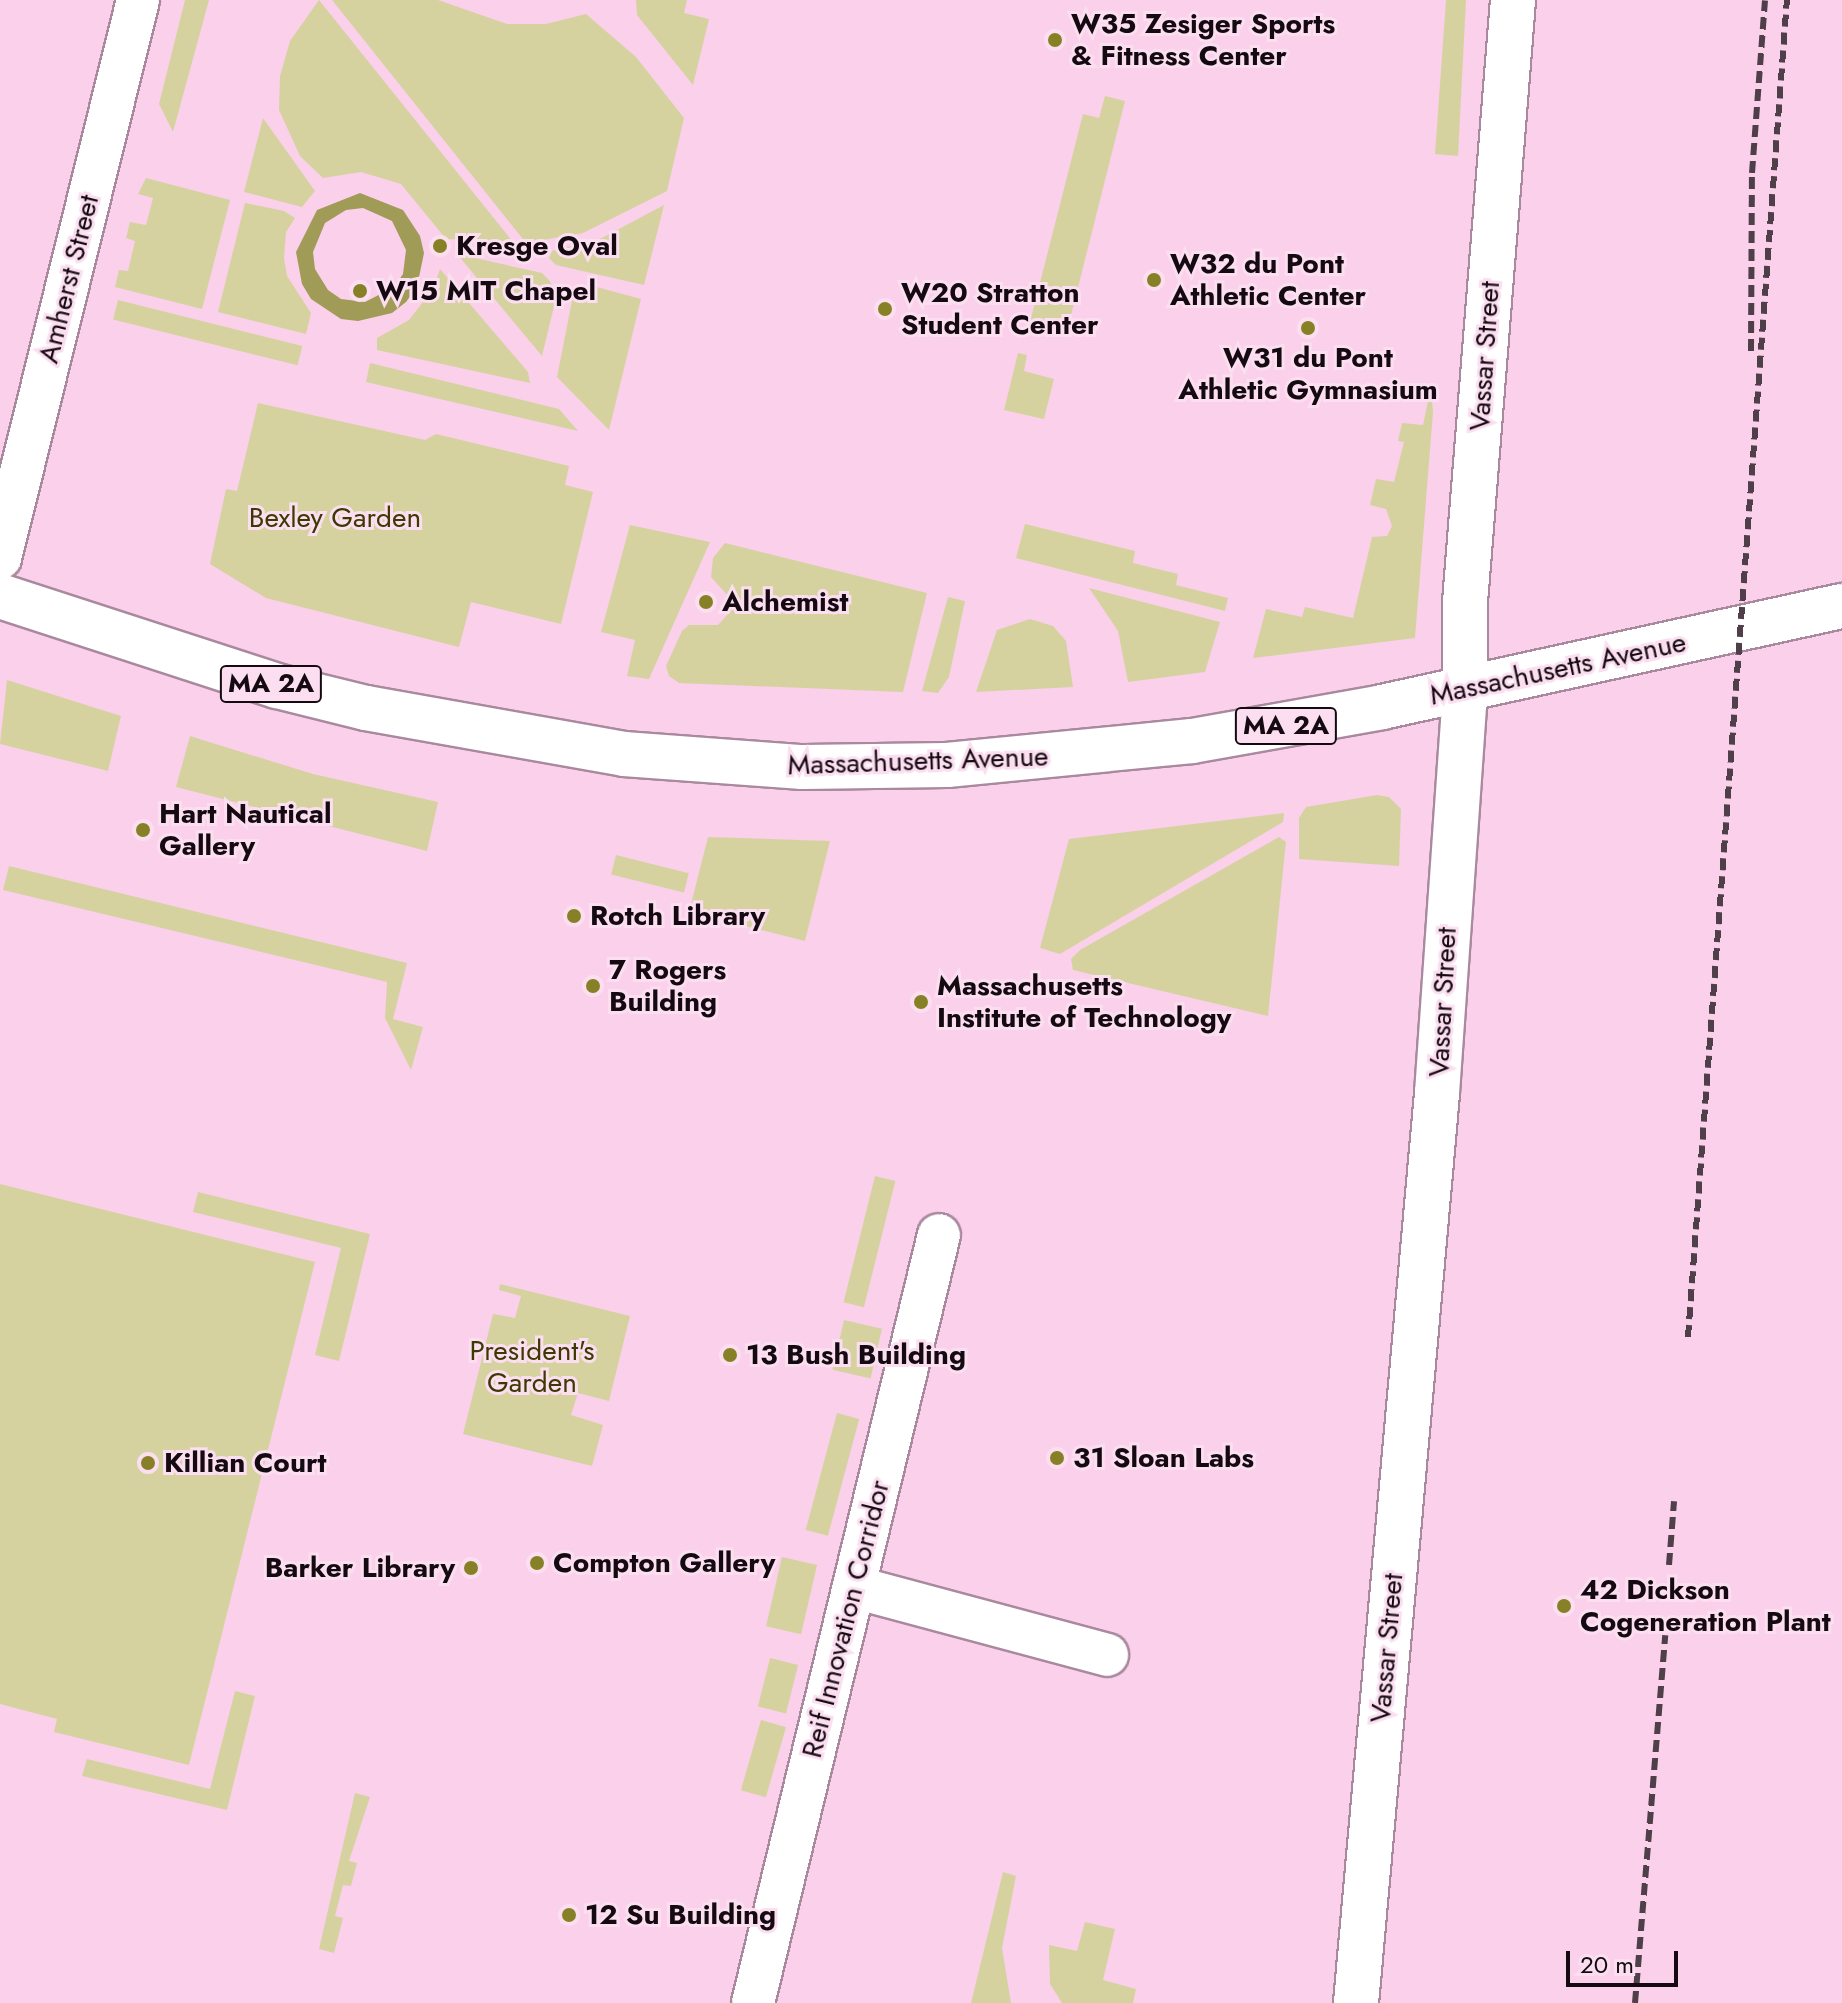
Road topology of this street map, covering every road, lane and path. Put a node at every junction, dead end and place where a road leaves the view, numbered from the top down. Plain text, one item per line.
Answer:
1 (138, 0) edge
2 (1513, 0) edge
3 (0, 558) edge
4 (0, 596) edge
5 (1842, 606) edge
6 (1465, 690) junction
7 (939, 1235) dead end
8 (854, 1587) junction
9 (1107, 1655) dead end
10 (753, 2003) edge
11 (1356, 2003) edge

1 - 3 street, Amherst Street
2 - 6 main road, Vassar Street
4 - 6 main road, Massachusetts Avenue / MA 2A
5 - 6 main road, Massachusetts Avenue / MA 2A
6 - 11 main road, Vassar Street
7 - 8 street, Reif Innovation Corridor
8 - 9 street
8 - 10 street, Reif Innovation Corridor

